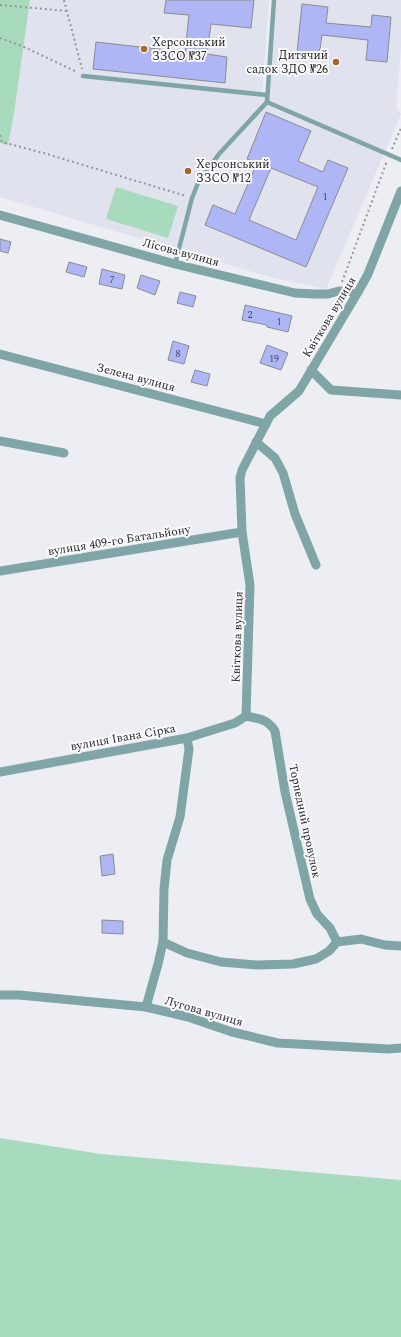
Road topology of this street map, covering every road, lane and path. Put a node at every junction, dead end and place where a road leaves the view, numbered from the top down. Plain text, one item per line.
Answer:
1 (64, 0) edge
2 (274, 0) edge
3 (0, 5) edge
4 (67, 11) junction
5 (0, 38) edge
6 (83, 76) junction
7 (267, 95) junction
8 (266, 102) junction
9 (401, 128) edge
10 (0, 135) edge
11 (389, 155) junction
12 (401, 160) edge
13 (401, 191) edge
14 (192, 198) junction
15 (0, 215) edge
16 (175, 264) junction
17 (339, 291) junction
18 (358, 292) junction
19 (0, 354) edge
20 (311, 370) junction
21 (401, 395) edge
22 (266, 424) junction
23 (0, 441) edge
24 (256, 442) junction
25 (64, 453) dead end
26 (242, 532) junction
27 (316, 565) dead end
28 (0, 571) edge
29 (246, 716) junction
30 (187, 738) junction
31 (0, 772) edge
32 (163, 942) junction
33 (336, 942) junction
34 (401, 946) edge
35 (0, 995) edge
36 (146, 1007) junction
37 (401, 1048) edge

1 - 4 path
2 - 7 lane
3 - 4 path
4 - 6 path
5 - 6 path
6 - 7 lane
7 - 8 lane
8 - 11 lane
8 - 14 lane
9 - 11 path
10 - 14 path
11 - 12 lane
11 - 17 path
13 - 18 street, Квіткова вулиця
14 - 16 lane
15 - 16 street, Лісова вулиця
16 - 17 street, Лісова вулиця
17 - 18 street, Лісова вулиця
18 - 20 street, Квіткова вулиця
19 - 22 street, Зелена вулиця
20 - 21 street
20 - 22 street, Квіткова вулиця
22 - 24 street, Квіткова вулиця
23 - 25 street
24 - 26 street, Квіткова вулиця
24 - 27 street
26 - 28 street, вулиця 409-го Батальйону
26 - 29 street, Квіткова вулиця
29 - 30 street, вулиця Івана Сірка
29 - 33 street, Торпедний провулок
30 - 31 street, вулиця Івана Сірка
30 - 32 street
32 - 33 street
32 - 36 street
33 - 34 street
35 - 36 street, Лугова вулиця
36 - 37 street, Лугова вулиця

